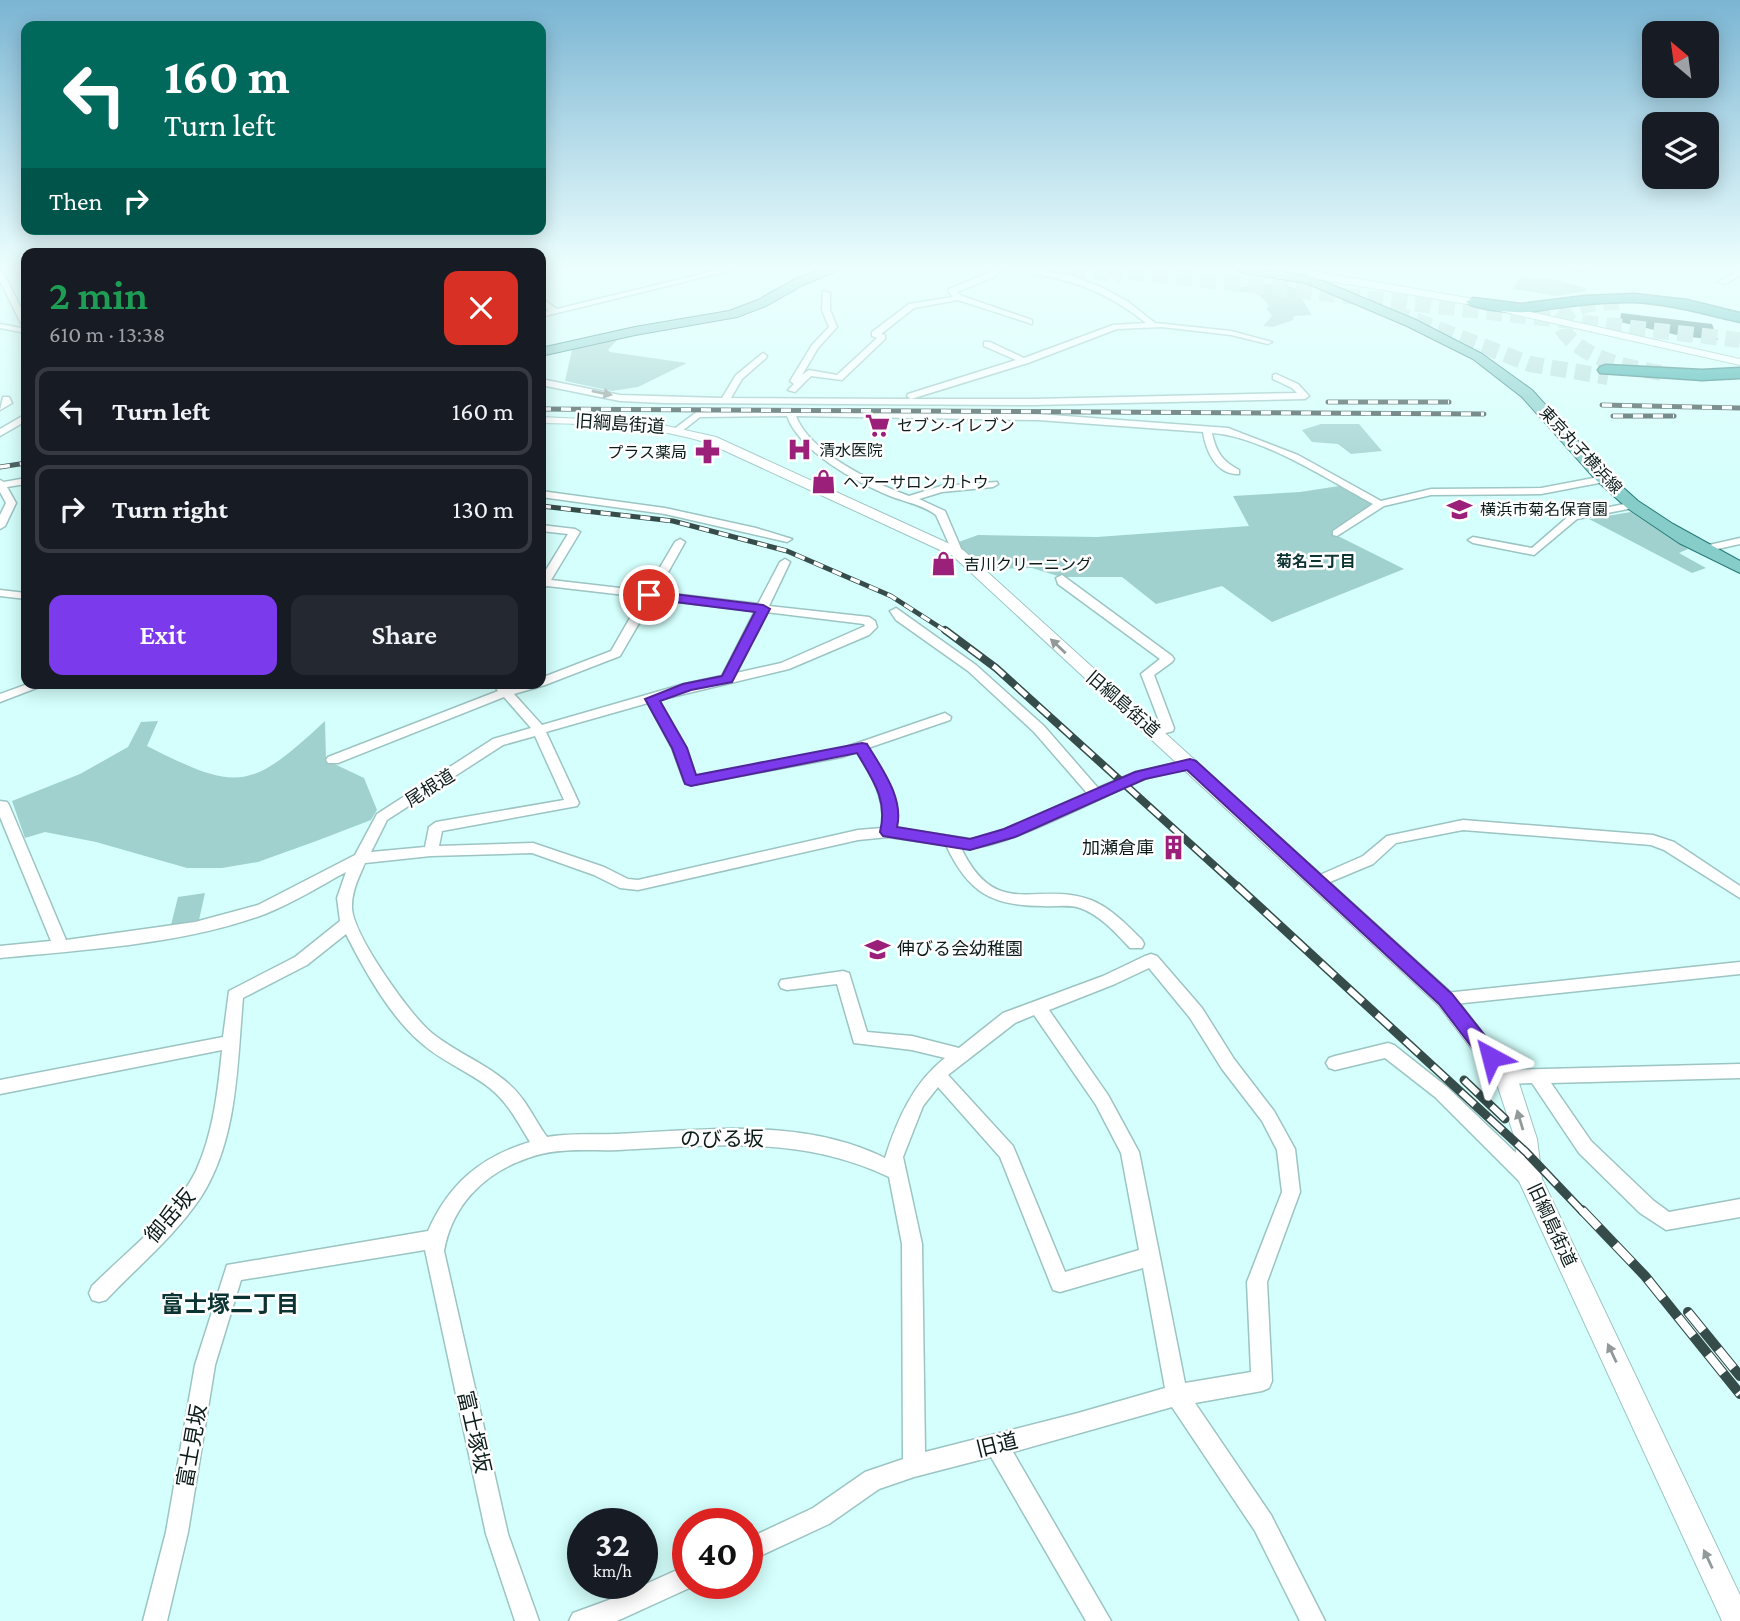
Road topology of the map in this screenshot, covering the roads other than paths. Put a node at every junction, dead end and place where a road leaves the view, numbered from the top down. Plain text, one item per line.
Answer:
1 (574, 345) edge
2 (816, 345) edge
3 (874, 345) edge
4 (988, 345) edge
5 (1069, 345) edge
6 (1458, 345) edge
7 (1650, 345) edge
8 (1657, 345) edge
9 (546, 351) edge
10 (762, 356) dead end
11 (1025, 361) junction
12 (1740, 364) edge
13 (1740, 373) edge
14 (1276, 377) dead end
15 (1645, 380) junction
16 (546, 383) edge
17 (1740, 383) edge
18 (1740, 389) edge
19 (792, 390) junction
20 (724, 401) junction
21 (787, 401) junction
22 (875, 401) junction
23 (790, 413) junction
24 (21, 420) edge
25 (546, 420) edge
26 (679, 429) junction
27 (1207, 430) junction
28 (1, 434) edge
29 (1236, 472) dead end
30 (1604, 479) junction
31 (21, 482) edge
32 (1, 484) edge
33 (993, 484) dead end
34 (546, 495) edge
35 (910, 499) junction
36 (1380, 504) junction
37 (1634, 505) junction
38 (4, 522) edge
39 (546, 529) edge
40 (1337, 533) dead end
41 (787, 539) dead end
42 (1474, 540) dead end
43 (1740, 541) edge
44 (680, 542) dead end
45 (1704, 549) junction
46 (958, 553) junction
47 (785, 562) dead end
48 (1740, 568) edge
49 (546, 578) edge
50 (1062, 578) dead end
51 (546, 584) edge
52 (0, 593) edge
53 (21, 595) edge
54 (649, 595) junction
55 (763, 609) junction
56 (896, 611) dead end
57 (727, 679) junction
58 (546, 680) edge
59 (26, 689) edge
60 (500, 689) edge
61 (503, 689) edge
62 (0, 698) edge
63 (652, 699) junction
64 (944, 718) dead end
65 (539, 730) junction
66 (1155, 732) junction
67 (862, 747) junction
68 (334, 760) dead end
69 (1190, 764) junction
70 (1096, 794) junction
71 (2, 805) dead end
72 (888, 832) junction
73 (951, 841) junction
74 (431, 851) junction
75 (360, 858) junction
76 (1318, 882) junction
77 (1740, 893) edge
78 (346, 924) junction
79 (1136, 944) dead end
80 (61, 946) junction
81 (0, 952) edge
82 (1740, 968) edge
83 (786, 984) dead end
84 (1445, 999) junction
85 (1037, 1006) junction
86 (230, 1042) junction
87 (960, 1055) junction
88 (1335, 1063) dead end
89 (1740, 1071) edge
90 (937, 1074) junction
91 (1536, 1076) junction
92 (1506, 1077) junction
93 (0, 1087) edge
94 (542, 1145) junction
95 (896, 1172) junction
96 (1530, 1179) junction
97 (1740, 1208) edge
98 (435, 1238) junction
99 (1151, 1256) junction
100 (99, 1293) dead end
101 (1177, 1395) junction
102 (997, 1446) junction
103 (915, 1466) junction
104 (763, 1543) edge
105 (672, 1584) edge
106 (155, 1621) edge
107 (527, 1621) edge
108 (582, 1621) edge
109 (1099, 1621) edge
110 (1312, 1621) edge
111 (1737, 1621) edge

1 - 9 main road
2 - 19 street
3 - 19 street
4 - 11 street
5 - 11 street
6 - 30 main road, 東京丸子横浜線
7 - 12 street
8 - 12 street
10 - 20 street
11 - 22 street
13 - 15 highway
14 - 22 street
15 - 17 highway
15 - 18 highway
16 -> 20 street
19 - 21 street
20 - 21 street
21 - 22 street
23 - 26 street
23 - 27 street
23 - 35 street
24 - 28 street
25 - 26 street, 旧綱島街道
26 - 46 street, 旧綱島街道
27 - 29 street
27 - 36 street
30 - 36 street
30 - 37 main road, 東京丸子横浜線
31 - 32 street
32 - 38 street
33 - 35 street
34 - 41 street
35 - 46 street
36 - 40 street
37 - 42 street
37 - 45 main road, 東京丸子横浜線
39 - 49 street
43 - 45 street
44 - 54 street
45 - 48 main road, 東京丸子横浜線
66 -> 46 street, 旧綱島街道
47 - 55 street
50 - 66 street
51 - 54 street
52 - 53 street
54 - 55 street
54 - 58 street
55 - 57 street
55 - 57 street, 尾根道
56 - 70 street
57 - 63 street, 尾根道
59 - 62 street
60 - 68 street
61 - 65 street
63 - 65 street, 尾根道
63 - 67 street
64 - 67 street
65 - 74 street
65 - 75 street, 尾根道
66 - 69 street, 旧綱島街道
67 - 72 street
69 - 70 street
69 - 76 street, 旧綱島街道
70 - 73 street
71 - 80 street
72 - 73 street
72 - 74 street
73 - 79 street
74 - 75 street
75 - 78 street, 尾根道
75 - 80 street
76 - 77 street
76 - 84 street, 旧綱島街道
78 - 86 street, 御岳坂
78 - 94 street
80 - 81 street
82 - 84 street
83 - 87 street
84 - 92 street, 旧綱島街道
85 - 87 street
85 - 99 street
85 - 101 street, 旧道
86 - 93 street
86 - 100 street, 御岳坂
87 - 90 street
88 - 96 street
89 - 91 street
90 - 95 street
90 - 99 street
91 - 92 street
91 - 97 street
96 -> 92 street, 旧綱島街道
94 - 95 street, のびる坂
94 - 98 street
95 - 103 street
111 -> 96 street, 旧綱島街道
98 - 106 street, 富士見坂
98 - 107 street, 富士塚坂
99 - 101 street
101 - 102 street, 旧道
101 - 110 street
102 - 103 street, 旧道
102 - 109 street
103 - 104 street, 旧道
105 - 108 street

